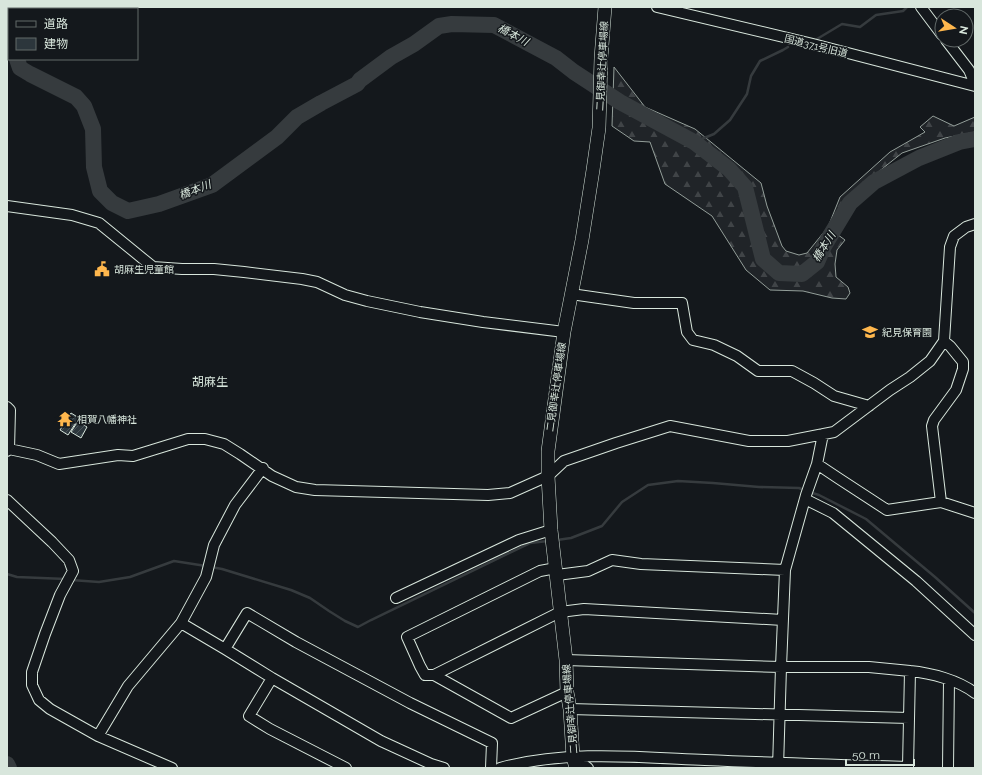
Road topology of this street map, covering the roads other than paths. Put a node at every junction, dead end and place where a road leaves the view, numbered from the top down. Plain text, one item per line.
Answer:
1 (605, 7) edge
2 (657, 7) edge
3 (921, 7) edge
4 (934, 24) edge
5 (952, 48) edge
6 (975, 85) edge
7 (7, 206) edge
8 (975, 224) edge
9 (571, 294) junction
10 (564, 332) junction
11 (944, 341) junction
12 (869, 406) junction
13 (7, 407) edge
14 (823, 434) junction
15 (8, 450) edge
16 (815, 467) junction
17 (263, 468) junction
18 (548, 476) junction
19 (806, 497) junction
20 (7, 500) edge
21 (941, 502) junction
22 (975, 514) edge
23 (552, 531) junction
24 (785, 570) junction
25 (556, 572) junction
26 (396, 598) dead end
27 (560, 612) junction
28 (783, 620) junction
29 (181, 623) junction
30 (975, 635) edge
31 (225, 649) junction
32 (566, 660) junction
33 (781, 667) junction
34 (910, 671) junction
35 (434, 675) junction
36 (272, 678) junction
37 (950, 680) junction
38 (567, 692) junction
39 (975, 693) edge
40 (570, 709) junction
41 (779, 716) junction
42 (909, 718) junction
43 (98, 736) junction
44 (575, 762) edge
45 (540, 764) edge
46 (779, 765) edge
47 (172, 768) edge
48 (346, 768) edge
49 (444, 768) edge
50 (491, 768) edge
51 (500, 768) edge
52 (588, 768) edge
53 (948, 768) edge

1 - 9 main road, 二見御幸辻停車場線
2 - 6 street, 国道371号旧道
3 - 4 street
5 - 6 street
7 - 10 street
8 - 11 street
9 - 10 main road, 二見御幸辻停車場線
9 - 12 street
10 - 18 main road, 二見御幸辻停車場線
11 - 12 street
11 - 21 street
12 - 14 street
13 - 15 street
14 - 16 street
14 - 18 street
15 - 17 street
16 - 19 street
16 - 21 street
17 - 18 street
17 - 29 street
18 - 23 main road, 二見御幸辻停車場線
19 - 24 street
19 - 30 street
20 - 43 street
21 - 22 street
23 - 25 main road, 二見御幸辻停車場線
23 - 26 street
24 - 25 street
24 - 28 street
25 - 27 main road, 二見御幸辻停車場線
25 - 35 street
27 - 28 street
27 - 32 main road, 二見御幸辻停車場線
27 - 35 street
28 - 33 street
29 - 31 street
29 - 43 street
31 - 36 street
31 - 50 street
32 - 33 street
32 - 38 main road, 二見御幸辻停車場線
33 - 34 street
33 - 41 street
34 - 37 street
34 - 42 street
35 - 38 street
36 - 48 street
36 - 49 street
37 - 39 street
37 - 53 street
38 - 40 main road, 二見御幸辻停車場線
40 - 41 street
40 - 44 main road, 二見御幸辻停車場線
41 - 42 street
41 - 46 street
42 - 46 street
43 - 47 street
44 - 45 street
44 - 46 street
44 - 52 street
45 - 51 street

